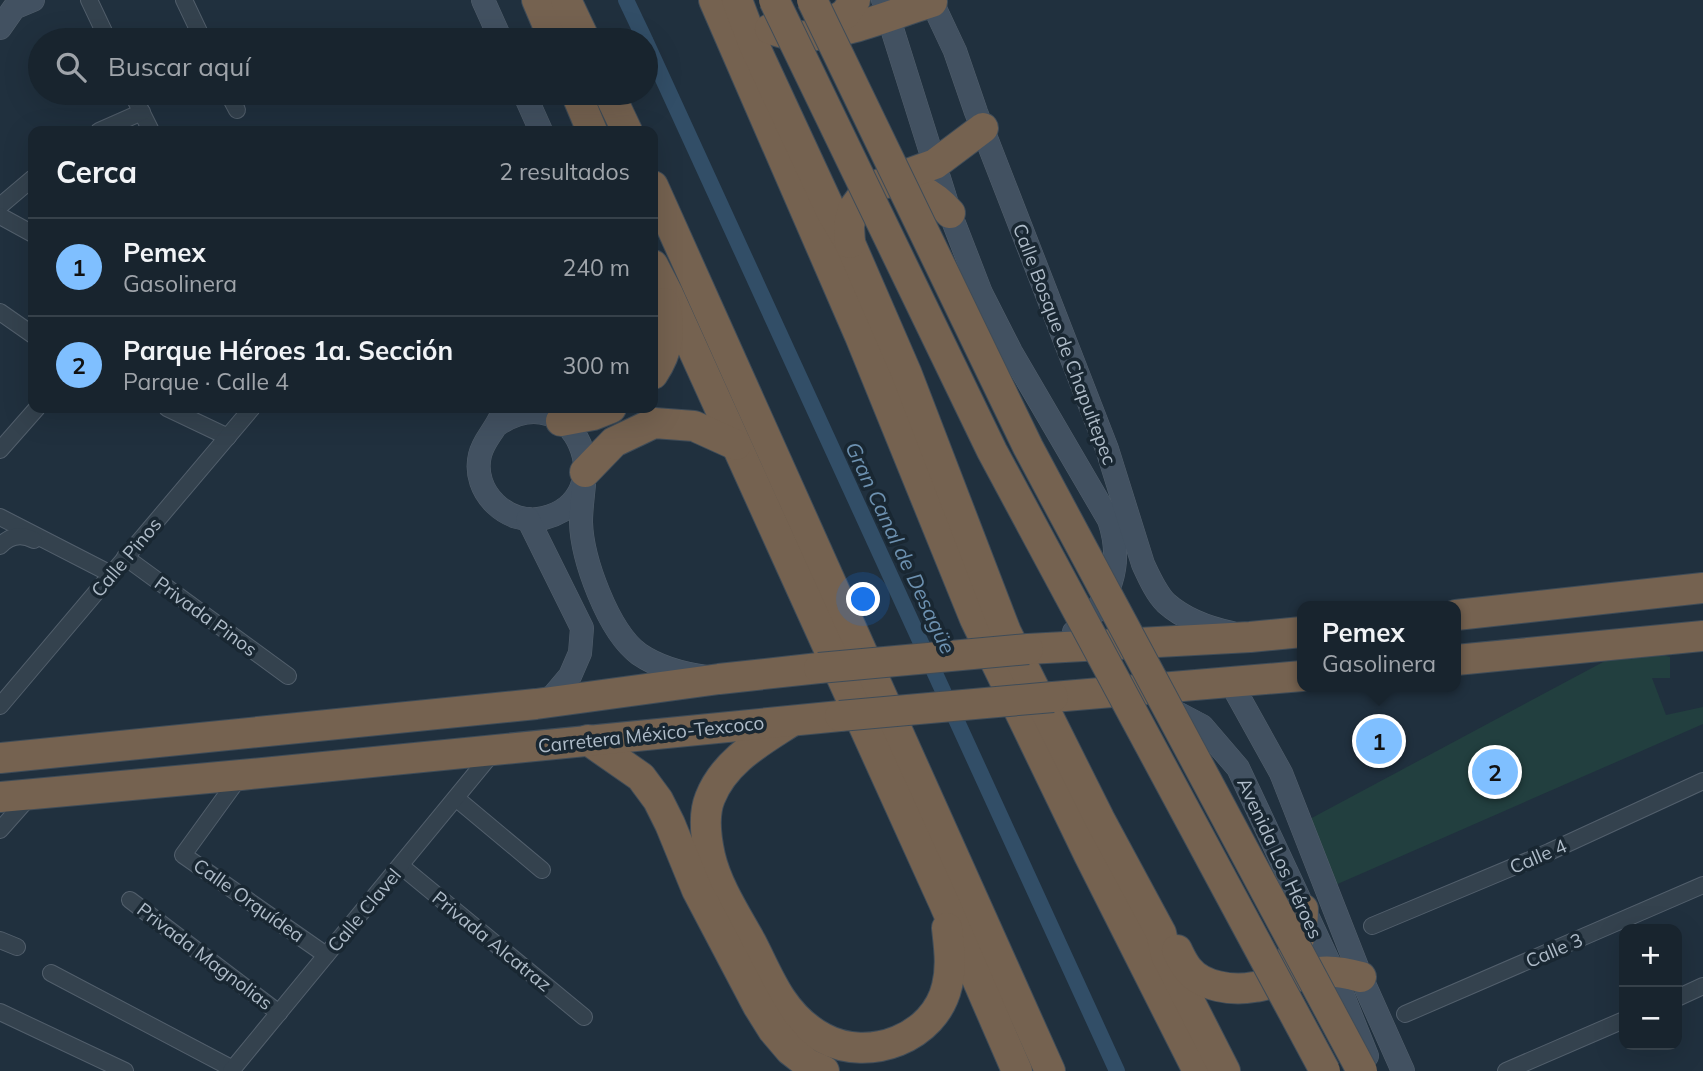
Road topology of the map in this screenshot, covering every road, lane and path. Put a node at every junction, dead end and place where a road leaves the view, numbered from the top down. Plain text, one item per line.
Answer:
1 (89, 0) edge
2 (184, 0) edge
3 (483, 0) edge
4 (537, 0) edge
5 (566, 0) edge
6 (713, 0) edge
7 (774, 0) edge
8 (812, 0) edge
9 (855, 0) edge
10 (931, 1) edge
11 (740, 7) edge
12 (16, 8) edge
13 (885, 8) edge
14 (0, 28) edge
15 (102, 28) edge
16 (197, 28) edge
17 (496, 28) edge
18 (549, 28) edge
19 (579, 28) edge
20 (807, 37) junction
21 (138, 105) edge
22 (235, 105) edge
23 (529, 105) edge
24 (581, 105) edge
25 (615, 105) edge
26 (237, 110) dead end
27 (142, 112) junction
28 (110, 126) edge
29 (148, 126) edge
30 (539, 126) edge
31 (590, 126) edge
32 (625, 126) edge
33 (983, 128) junction
34 (935, 164) junction
35 (28, 182) edge
36 (880, 184) junction
37 (658, 197) edge
38 (0, 206) edge
39 (950, 212) junction
40 (0, 216) edge
41 (28, 231) edge
42 (850, 243) junction
43 (658, 275) edge
44 (658, 286) edge
45 (0, 312) edge
46 (28, 332) edge
47 (658, 364) edge
48 (33, 413) edge
49 (178, 413) edge
50 (248, 413) edge
51 (598, 413) edge
52 (501, 416) edge
53 (556, 416) edge
54 (228, 437) junction
55 (736, 445) junction
56 (0, 450) edge
57 (585, 474) junction
58 (0, 517) edge
59 (528, 519) junction
60 (0, 546) edge
61 (125, 557) junction
62 (109, 576) junction
63 (1703, 588) edge
64 (1461, 614) edge
65 (1297, 632) edge
66 (1250, 637) junction
67 (1689, 637) edge
68 (1036, 648) junction
69 (1703, 650) edge
70 (1461, 660) edge
71 (288, 676) dead end
72 (1297, 676) edge
73 (719, 679) junction
74 (1231, 683) junction
75 (1133, 690) junction
76 (543, 702) junction
77 (0, 706) edge
78 (793, 720) junction
79 (588, 740) junction
80 (164, 742) junction
81 (496, 749) junction
82 (9, 757) edge
83 (241, 775) junction
84 (1703, 781) edge
85 (19, 795) edge
86 (457, 799) junction
87 (0, 830) edge
88 (401, 866) junction
89 (542, 870) dead end
90 (1703, 885) edge
91 (130, 900) dead end
92 (944, 903) junction
93 (1303, 909) junction
94 (1372, 926) dead end
95 (1161, 933) junction
96 (0, 940) edge
97 (17, 947) dead end
98 (326, 955) junction
99 (51, 973) dead end
100 (1347, 974) junction
101 (1265, 985) junction
102 (1703, 986) edge
103 (1682, 996) edge
104 (0, 1012) edge
105 (279, 1013) junction
106 (1405, 1014) dead end
107 (584, 1017) dead end
108 (1619, 1022) edge
109 (232, 1070) edge
110 (125, 1071) edge
111 (824, 1071) edge
112 (1017, 1071) edge
113 (1050, 1071) edge
114 (1198, 1071) edge
115 (1225, 1071) edge
116 (1325, 1071) edge
117 (1362, 1071) edge
118 (1373, 1071) edge
119 (1403, 1071) edge
120 (1506, 1071) edge

1 - 15 street
2 - 16 street
3 - 17 main road
4 - 18 highway
5 - 19 highway
6 - 114 highway
7 - 116 highway, bridge
8 - 117 highway, bridge
9 - 20 highway
10 - 13 highway
10 - 33 main road, Calle Bosque de Chapultepec
11 - 20 highway
11 - 42 highway
12 - 14 main road
13 - 20 highway
13 - 34 main road, Calle Bosque de Chapultepec
21 - 27 street
22 - 26 street
23 - 30 main road
24 - 31 highway
25 - 32 highway
27 - 28 street
27 - 29 street
33 - 34 highway
33 - 66 main road, Calle Bosque de Chapultepec
34 - 36 highway
34 - 39 main road, Calle Bosque de Chapultepec
35 - 38 street
36 - 39 highway
36 - 42 highway
37 - 113 highway
39 - 68 main road, Calle Bosque de Chapultepec
40 - 41 street
42 - 95 highway
43 - 55 highway
44 - 47 highway
45 - 46 street
48 - 56 street
49 - 54 street
50 - 54 street, Calle Pinos
51 - 53 highway
52 - 53 main road
52 - 59 main road
53 - 57 main road
54 - 61 street, Calle Pinos
55 - 57 highway
55 - 92 highway
57 - 59 main road
57 - 73 main road
58 - 62 street
59 - 76 main road
60 - 62 street
61 - 62 street, Calle Pinos
61 - 71 street, Privada Pinos
62 - 77 street, Calle Pinos
63 - 64 highway
65 - 66 highway
66 - 68 highway
67 - 69 street
67 - 70 highway
68 - 73 highway, bridge
72 - 74 highway, Carretera México-Texcoco
73 - 76 highway
74 - 75 highway, Carretera México-Texcoco
74 - 100 main road, Avenida Los Héroes
75 - 78 highway, Carretera México-Texcoco, bridge
75 - 93 main road, Avenida Los Héroes
76 - 80 highway
78 - 79 highway, Carretera México-Texcoco
78 - 92 highway
79 - 81 highway, Carretera México-Texcoco
79 - 111 highway
80 - 82 highway
80 - 85 highway
81 - 83 highway, Carretera México-Texcoco
81 - 86 street, Calle Clavel
82 - 85 highway
83 - 85 highway, Carretera México-Texcoco
83 - 98 street, Calle Orquídea
84 - 94 street, Calle 4
85 - 87 street
86 - 88 street, Calle Clavel
86 - 89 street
88 - 98 street, Calle Clavel
88 - 107 street, Privada Alcatraz
90 - 106 street, Calle 3
91 - 105 street, Privada Magnolias
92 - 112 highway
93 - 100 main road, Avenida Los Héroes
93 - 101 highway
95 - 101 highway
95 - 115 highway
96 - 97 street
98 - 105 street, Calle Clavel
99 - 109 street
100 - 101 highway
100 - 118 main road, Avenida Los Héroes
100 - 119 main road, Avenida Los Héroes
102 - 103 street
104 - 110 street
105 - 109 street, Calle Clavel
108 - 120 street

